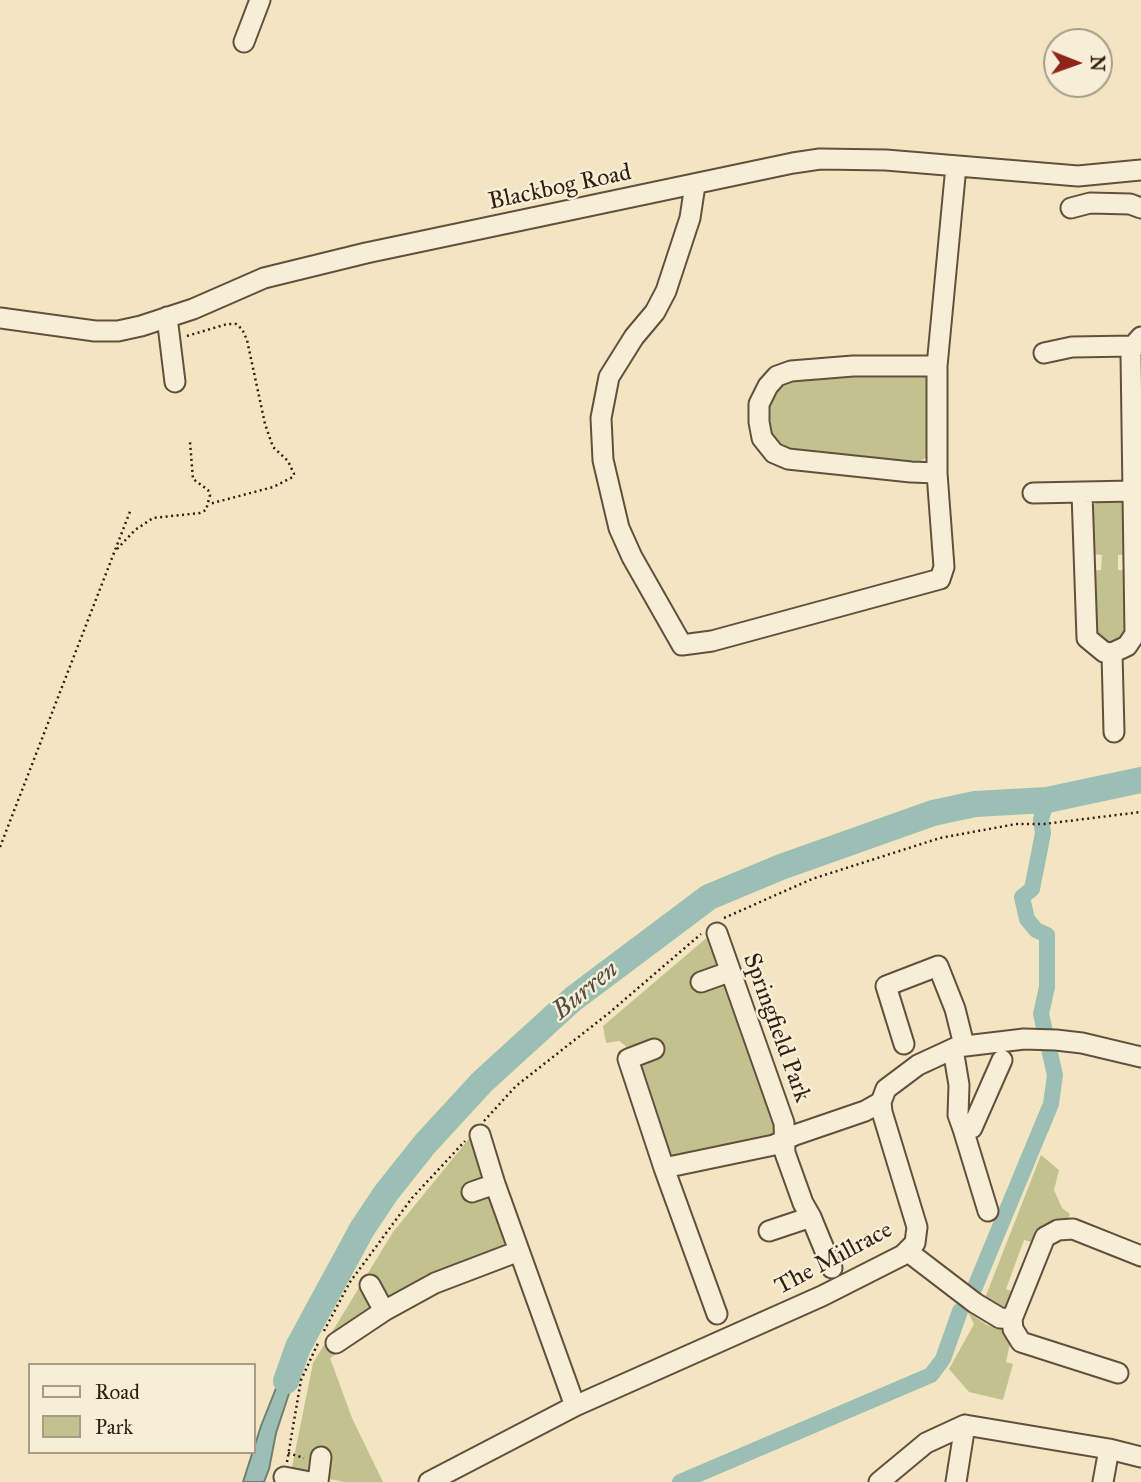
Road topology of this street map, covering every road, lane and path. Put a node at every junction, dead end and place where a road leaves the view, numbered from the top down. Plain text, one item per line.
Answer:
1 (260, 0) edge
2 (244, 42) dead end
3 (956, 166) junction
4 (1141, 170) edge
5 (695, 185) junction
6 (1071, 208) dead end
7 (1141, 208) edge
8 (167, 317) junction
9 (0, 318) edge
10 (170, 340) junction
11 (1137, 342) edge
12 (1044, 353) dead end
13 (937, 366) junction
14 (175, 382) dead end
15 (190, 442) dead end
16 (937, 473) junction
17 (1133, 491) junction
18 (1033, 493) dead end
19 (1082, 493) junction
20 (209, 504) junction
21 (131, 509) dead end
22 (115, 551) junction
23 (1112, 653) junction
24 (1115, 732) dead end
25 (1141, 812) edge
26 (0, 848) edge
27 (714, 928) junction
28 (729, 972) junction
29 (701, 982) dead end
30 (904, 1044) dead end
31 (958, 1047) junction
32 (654, 1049) dead end
33 (1141, 1057) edge
34 (1002, 1060) dead end
35 (881, 1102) junction
36 (963, 1129) junction
37 (476, 1133) junction
38 (786, 1140) junction
39 (664, 1168) junction
40 (495, 1184) junction
41 (472, 1192) dead end
42 (988, 1211) dead end
43 (811, 1217) junction
44 (769, 1231) dead end
45 (519, 1251) junction
46 (907, 1251) junction
47 (1141, 1256) edge
48 (832, 1268) dead end
49 (370, 1285) dead end
50 (384, 1311) junction
51 (717, 1314) dead end
52 (1012, 1319) junction
53 (336, 1343) dead end
54 (1118, 1373) dead end
55 (575, 1406) junction
56 (965, 1426) junction
57 (1109, 1449) junction
58 (321, 1457) dead end
59 (1141, 1457) edge
60 (284, 1478) joint
61 (310, 1482) edge
62 (318, 1482) edge
63 (429, 1482) edge
64 (879, 1482) edge
65 (956, 1482) edge
66 (1103, 1482) edge

1 - 2 street
3 - 4 street, Blackbog Road
3 - 5 street, Blackbog Road
3 - 13 street
5 - 8 street, Blackbog Road
5 - 16 street
6 - 7 street
8 - 9 street, Blackbog Road
8 - 10 street
10 - 14 street
10 - 20 path
11 - 12 street
11 - 17 street
13 - 16 street
13 - 16 street
15 - 20 path
17 - 19 street
17 - 23 street
18 - 19 street
19 - 23 street
20 - 22 path
21 - 22 path
22 - 26 path
23 - 24 street
25 - 27 path
27 - 28 street, Springfield Park
27 - 37 path
28 - 29 street
28 - 38 street, Springfield Park
30 - 31 street
31 - 33 street
31 - 35 street
31 - 36 street
32 - 39 street
34 - 36 street
35 - 38 street, Springfield Park
35 - 46 street, The Millrace
36 - 42 street
37 - 40 street
37 - 60 path
38 - 39 street, Springfield Park
38 - 43 street, Springfield Park
39 - 51 street
40 - 41 street
40 - 45 street
43 - 44 street
43 - 48 street, Springfield Park
45 - 50 street
45 - 55 street
46 - 52 street
46 - 55 street, The Millrace
47 - 52 street
49 - 50 street
50 - 53 street
52 - 54 street
55 - 63 street, The Millrace
56 - 57 street
56 - 64 street
56 - 65 street
57 - 59 street
57 - 66 street
58 - 62 street
60 - 61 street

